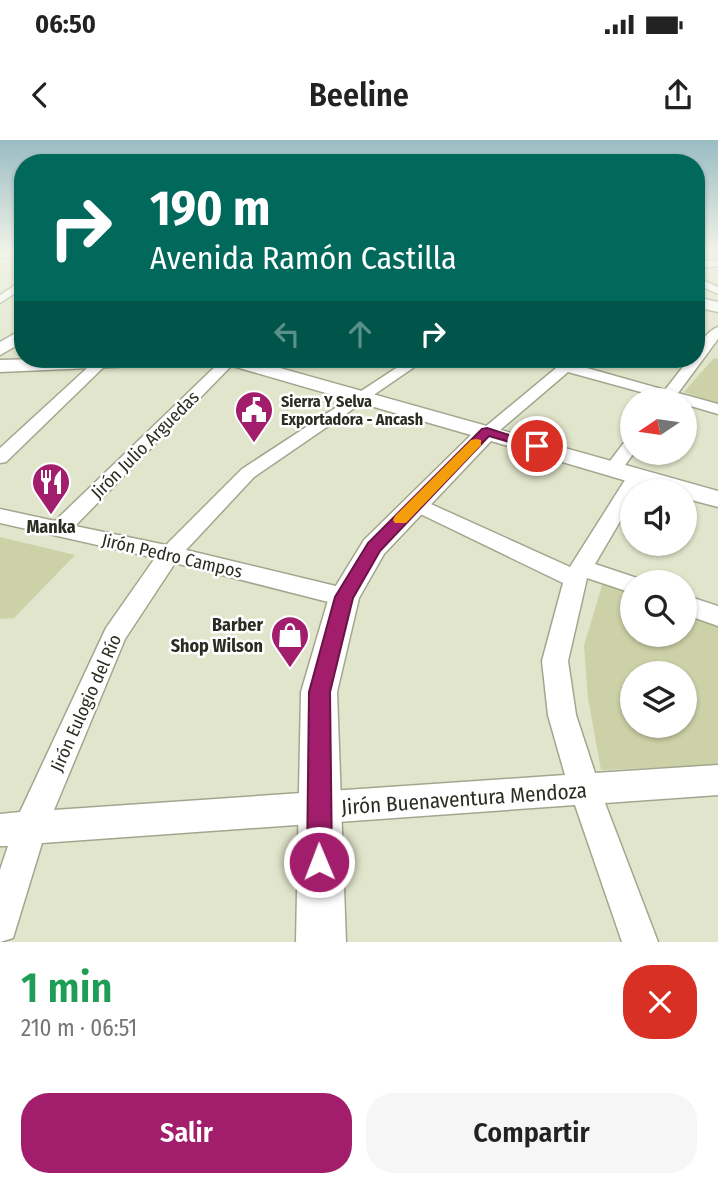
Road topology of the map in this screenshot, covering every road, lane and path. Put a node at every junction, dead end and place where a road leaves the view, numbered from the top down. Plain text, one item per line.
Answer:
1 (718, 331) edge
2 (705, 347) edge
3 (96, 368) edge
4 (221, 368) edge
5 (263, 368) edge
6 (405, 368) edge
7 (565, 368) edge
8 (584, 368) edge
9 (689, 368) edge
10 (637, 388) edge
11 (674, 388) edge
12 (362, 395) junction
13 (697, 405) edge
14 (718, 409) edge
15 (487, 432) junction
16 (0, 458) edge
17 (627, 466) edge
18 (625, 473) junction
19 (718, 499) edge
20 (415, 504) junction
21 (0, 516) edge
22 (59, 530) junction
23 (170, 554) junction
24 (578, 573) junction
25 (620, 582) edge
26 (344, 597) junction
27 (697, 609) edge
28 (718, 616) edge
29 (718, 780) edge
30 (585, 791) junction
31 (318, 809) junction
32 (15, 829) edge
33 (0, 925) edge
34 (321, 942) edge
35 (640, 942) edge

1 - 2 street
3 - 16 street
4 - 22 street, Jirón Julio Arguedas
5 - 12 street
6 - 12 street, Jirón Eulogio del Río
7 - 15 street
8 - 10 street
9 - 11 street
12 - 15 street
12 - 23 street, Jirón Eulogio del Río
13 - 14 street
15 - 18 street
15 - 20 street
17 - 18 street
18 - 19 street
18 - 24 street
20 - 24 street
20 - 26 street
21 - 22 street, Jirón Pedro Campos
22 - 23 street, Jirón Pedro Campos
23 - 26 street, Jirón Pedro Campos
23 - 32 street, Jirón Eulogio del Río
24 - 25 street
24 - 30 street
26 - 31 street
27 - 28 street
29 - 30 street, Jirón Buenaventura Mendoza
30 - 31 street, Jirón Buenaventura Mendoza
30 - 35 street
31 - 32 street, Jirón Buenaventura Mendoza
31 - 34 street
32 - 33 street, Jirón Eulogio del Río

